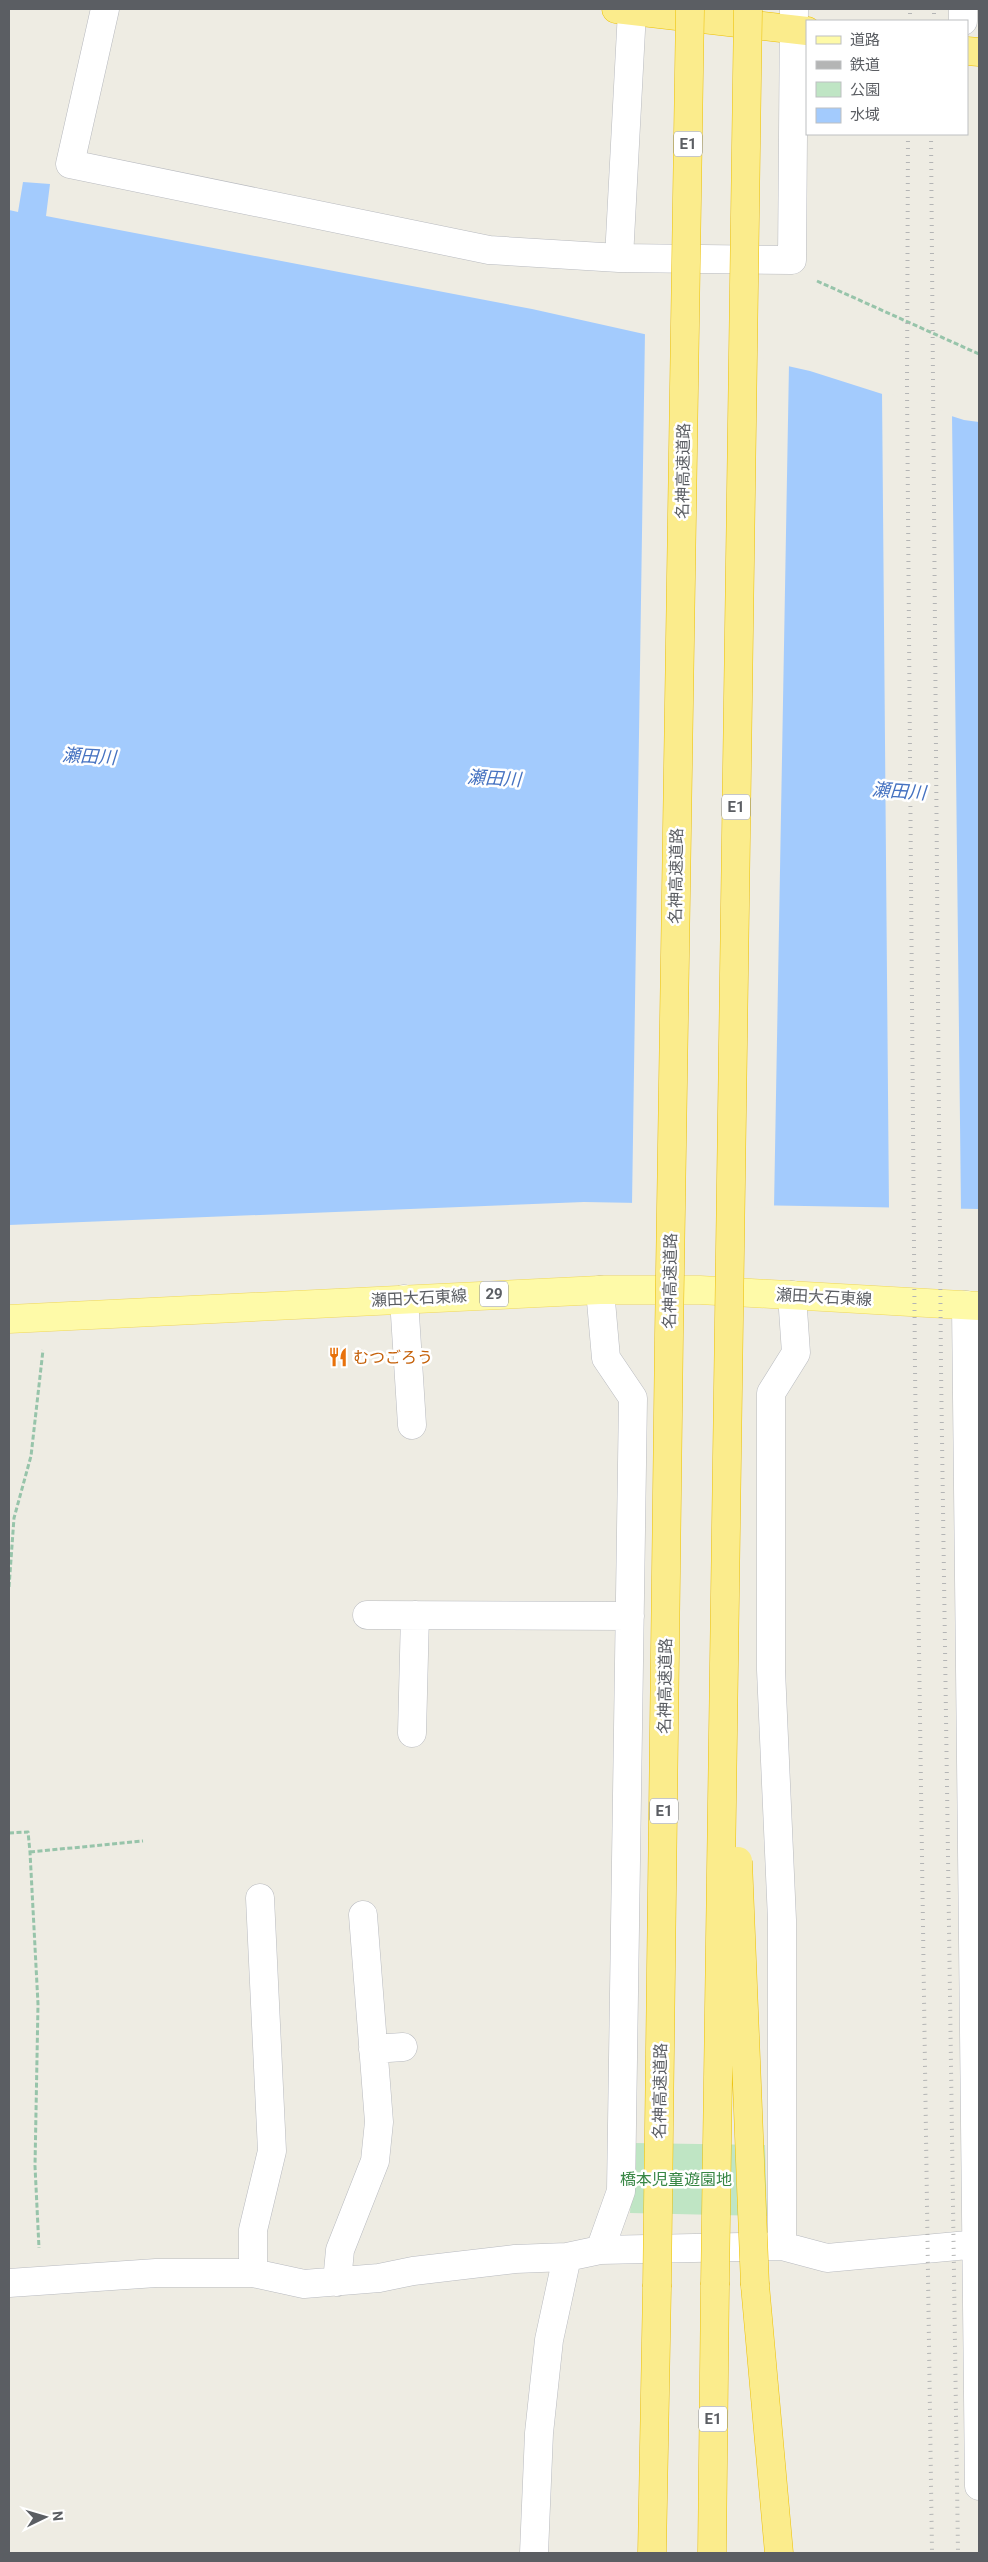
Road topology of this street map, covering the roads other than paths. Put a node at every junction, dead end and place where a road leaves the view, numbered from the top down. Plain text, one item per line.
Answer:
1 (105, 9) edge
2 (690, 9) edge
3 (748, 9) edge
4 (624, 10) edge
5 (798, 23) edge
6 (619, 258) junction
7 (600, 1290) junction
8 (792, 1295) junction
9 (404, 1298) junction
10 (972, 1305) edge
11 (9, 1320) edge
12 (412, 1425) dead end
13 (724, 1532) junction
14 (367, 1615) dead end
15 (415, 1615) junction
16 (630, 1616) junction
17 (412, 1733) dead end
18 (975, 1783) edge
19 (260, 1898) dead end
20 (372, 1928) dead end
21 (403, 2046) dead end
22 (373, 2049) junction
23 (977, 2244) edge
24 (782, 2246) junction
25 (600, 2250) junction
26 (567, 2257) junction
27 (253, 2273) junction
28 (337, 2282) junction
29 (9, 2284) edge
30 (979, 2486) edge
31 (534, 2553) edge
32 (652, 2553) edge
33 (712, 2553) edge
34 (779, 2553) edge

1 - 6 street
2 - 32 highway, 名神高速道路 / E1, bridge
3 - 13 highway, E1, bridge
4 - 5 highway
4 - 6 street
5 - 6 street
7 - 8 main road, 瀬田大石東線 / 29
7 - 9 main road, 瀬田大石東線 / 29
7 - 16 street
8 - 10 main road, 瀬田大石東線 / 29
8 - 24 street
9 - 11 main road, 瀬田大石東線 / 29
9 - 12 street
10 - 18 street
13 - 33 highway, E1, bridge
13 - 34 highway, bridge
14 - 15 street
15 - 16 street
15 - 17 street
16 - 25 street
18 - 23 street
19 - 27 street
20 - 22 street
21 - 22 street
22 - 28 street
23 - 24 street
23 - 30 street
24 - 25 street
25 - 26 street
26 - 28 street
26 - 31 street
27 - 28 street
27 - 29 street

